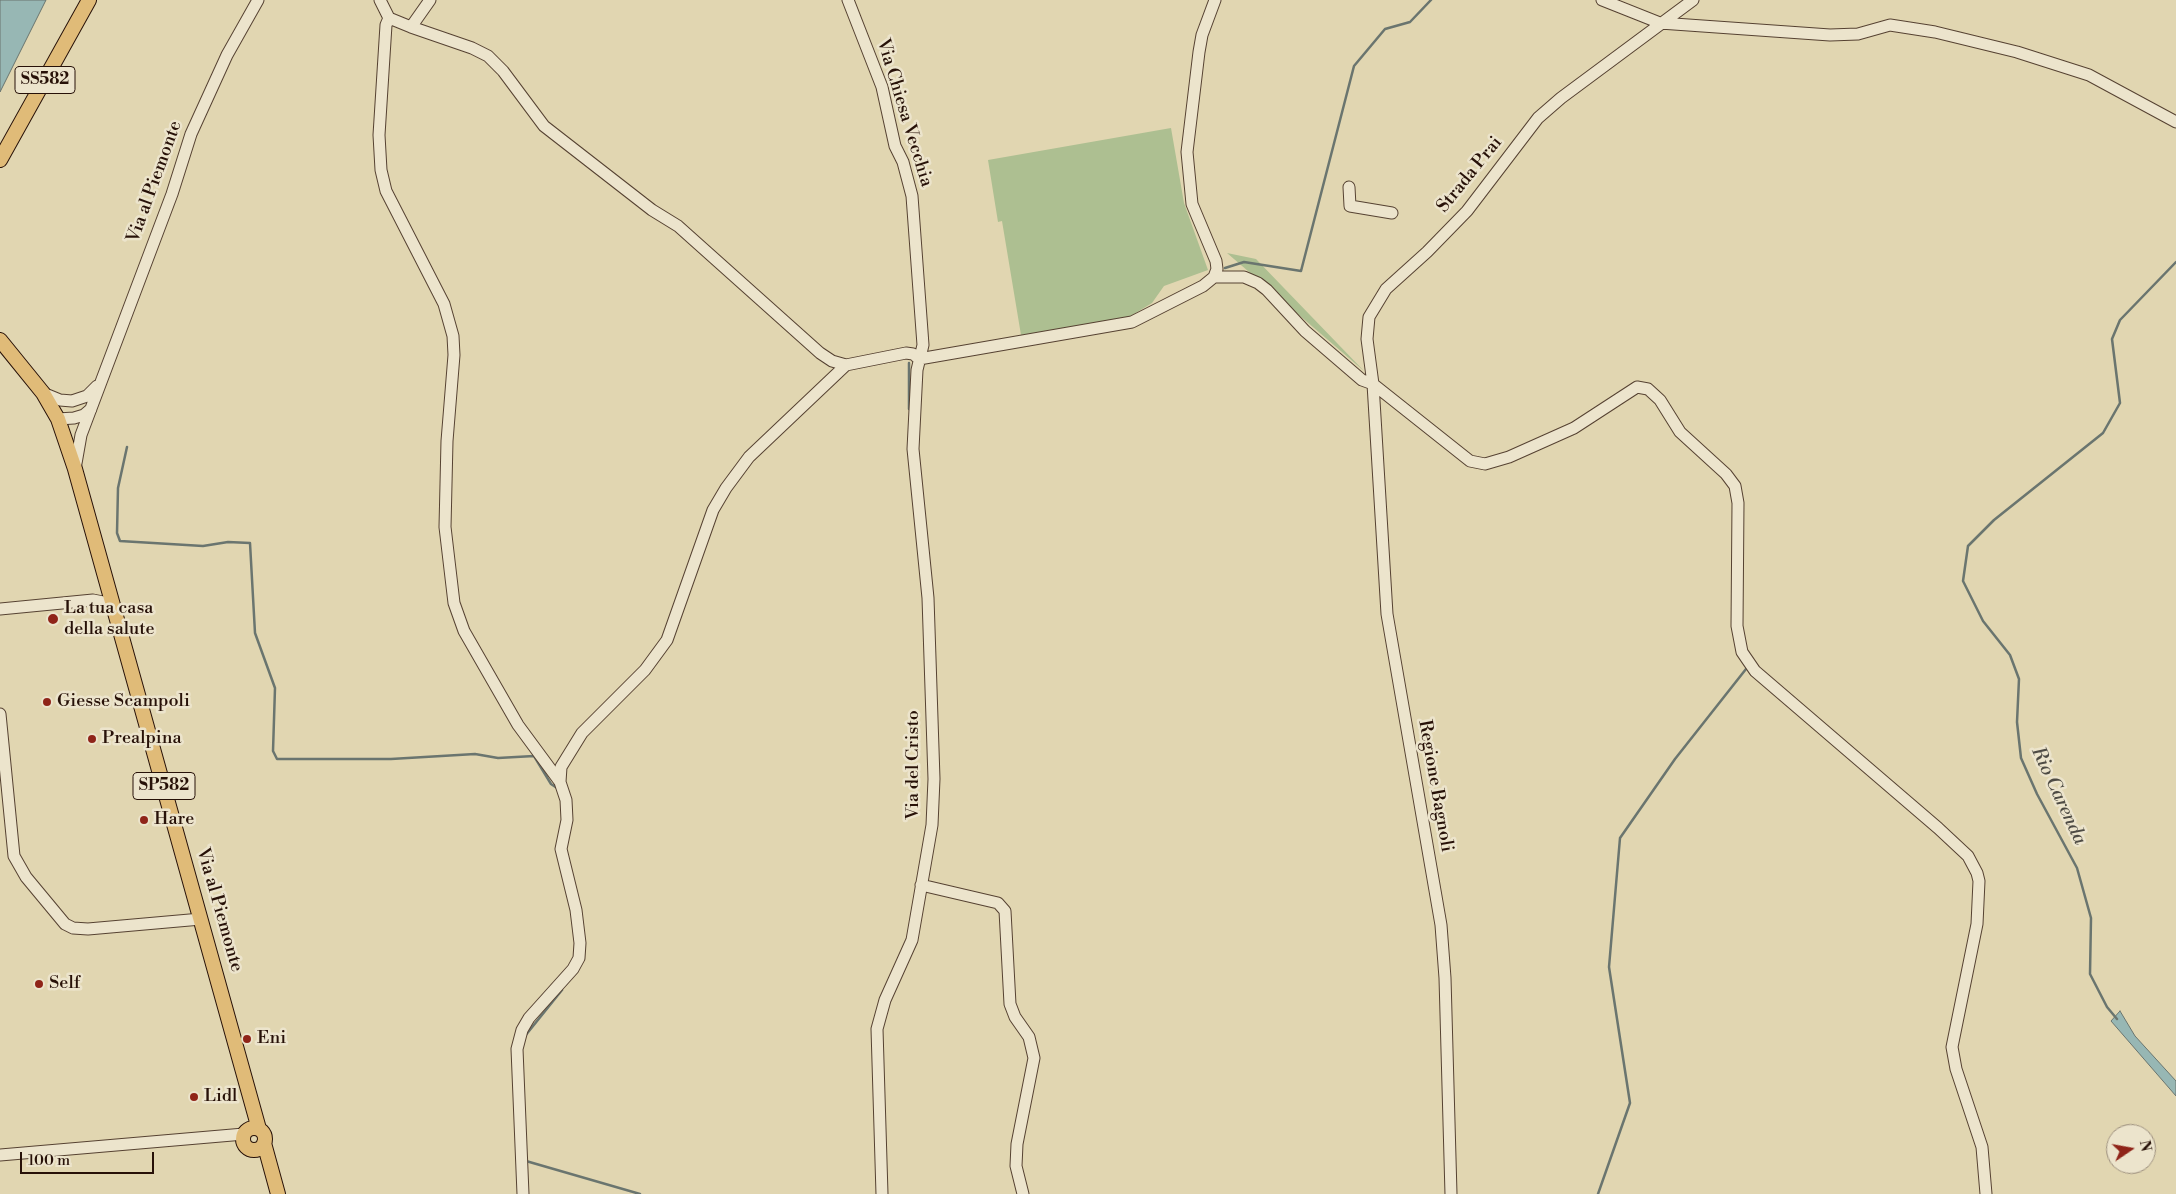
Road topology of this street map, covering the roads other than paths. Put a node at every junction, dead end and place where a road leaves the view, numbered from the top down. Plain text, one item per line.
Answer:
1 (89, 0) edge
2 (258, 0) edge
3 (380, 0) edge
4 (430, 0) edge
5 (848, 0) edge
6 (1215, 0) edge
7 (1602, 0) edge
8 (1693, 0) edge
9 (389, 18) junction
10 (1660, 23) junction
11 (411, 27) junction
12 (2176, 122) edge
13 (0, 160) edge
14 (1349, 187) dead end
15 (1392, 213) dead end
16 (1214, 277) junction
17 (0, 340) edge
18 (812, 346) junction
19 (878, 358) junction
20 (919, 359) junction
21 (846, 365) junction
22 (100, 383) junction
23 (1374, 384) junction
24 (43, 393) junction
25 (91, 409) junction
26 (58, 419) junction
27 (75, 469) junction
28 (112, 604) junction
29 (0, 609) edge
30 (0, 714) edge
31 (560, 782) junction
32 (4, 809) edge
33 (921, 885) junction
34 (201, 919) junction
35 (253, 1138) junction
36 (0, 1156) edge
37 (278, 1194) edge
38 (523, 1194) edge
39 (882, 1194) edge
40 (1022, 1194) edge
41 (1451, 1194) edge
42 (1986, 1194) edge

1 - 13 main road, SS582
2 - 22 street, Via al Piemonte
3 - 9 street
4 - 11 street
5 - 20 street, Via Chiesa Vecchia
6 - 16 street
7 - 10 street
8 - 10 street, Strada Prai
9 - 11 street
9 - 31 street
10 - 12 street
10 - 23 street, Strada Prai
11 - 18 street
14 - 15 street
16 - 20 street
16 - 23 street
17 - 24 main road, Via al Piemonte / SP582
18 - 19 street
18 - 21 street
19 - 20 street
19 - 21 street
20 - 33 street, Via del Cristo
21 - 31 street
22 - 24 street
22 - 25 street, Via al Piemonte
23 - 41 street, Regione Bagnoli
23 - 42 street
24 - 26 main road, Via al Piemonte / SP582
25 - 26 street
25 - 27 street, Via al Piemonte
26 - 27 main road, Via al Piemonte / SP582
27 - 28 main road, Via al Piemonte / SP582
28 - 29 street
28 - 34 main road, Via al Piemonte / SP582
30 - 32 street
31 - 38 street
32 - 34 street
33 - 39 street, Via del Cristo
33 - 40 street
34 - 35 main road, Via al Piemonte / SP582
35 - 36 street
35 - 37 main road, Via al Piemonte / SP582

